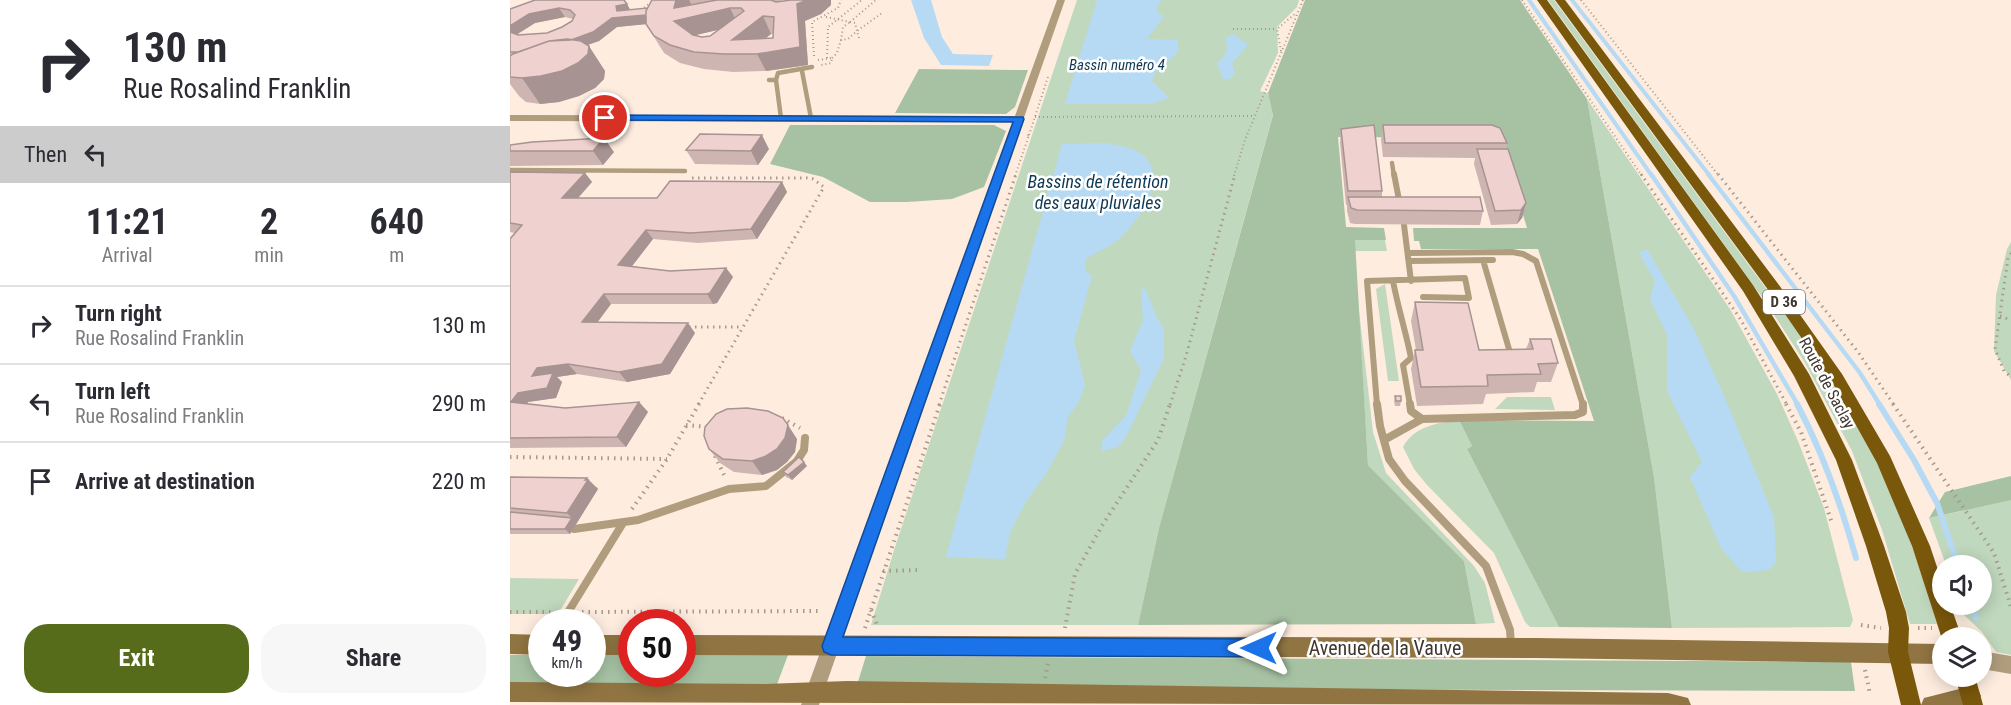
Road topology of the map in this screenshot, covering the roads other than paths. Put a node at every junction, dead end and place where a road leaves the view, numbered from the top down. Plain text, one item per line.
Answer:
1 (1061, 0) edge
2 (1542, 0) edge
3 (1560, 0) edge
4 (812, 67) road end
5 (802, 71) dead end
6 (769, 80) dead end
7 (776, 80) junction
8 (511, 118) edge
9 (781, 118) junction
10 (812, 118) junction
11 (1016, 127) junction
12 (1392, 164) dead end
13 (510, 170) edge
14 (685, 171) road end
15 (1401, 211) edge
16 (1404, 225) dead end
17 (1409, 252) junction
18 (1483, 260) junction
19 (1493, 260) dead end
20 (1410, 261) junction
21 (1392, 281) junction
22 (1411, 281) junction
23 (1423, 297) dead end
24 (1511, 356) edge
25 (1422, 419) junction
26 (805, 438) road end
27 (1384, 440) junction
28 (623, 523) junction
29 (574, 529) dead end
30 (570, 609) edge
31 (1949, 627) edge
32 (510, 644) edge
33 (528, 645) edge
34 (696, 645) edge
35 (831, 646) junction
36 (1511, 648) junction
37 (1898, 652) junction
38 (1932, 654) edge
39 (1992, 662) edge
40 (2011, 665) edge
41 (510, 692) edge
42 (1970, 693) edge
43 (812, 698) edge
44 (1681, 705) edge
45 (1911, 705) edge
46 (1931, 705) edge

1 - 11 street
2 - 37 main road, Route de Saclay / D 36
3 - 31 main road, Route de Saclay / D 36
4 - 7 lane
5 - 10 lane
6 - 7 lane
7 - 9 lane
8 - 9 street
9 - 10 street
10 - 11 street
11 - 35 street
12 - 15 lane
13 - 14 lane
16 - 17 lane
17 - 20 lane
17 - 25 lane
18 - 19 lane
18 - 20 lane
18 - 24 lane
20 - 22 lane
21 - 22 lane
21 - 25 lane
21 - 27 lane
22 - 23 lane
25 - 27 lane
26 - 28 lane
27 - 36 lane
28 - 29 lane
28 - 30 lane
32 - 33 main road
34 - 35 main road, Avenue de la Vauve
35 - 36 main road, Avenue de la Vauve
35 - 43 street
36 - 37 main road, Avenue de la Vauve
37 - 38 main road, Avenue de la Vauve
37 - 45 main road, Route de Saclay / D 36
39 - 40 street
41 - 43 main road
42 - 46 main road
43 - 44 main road

